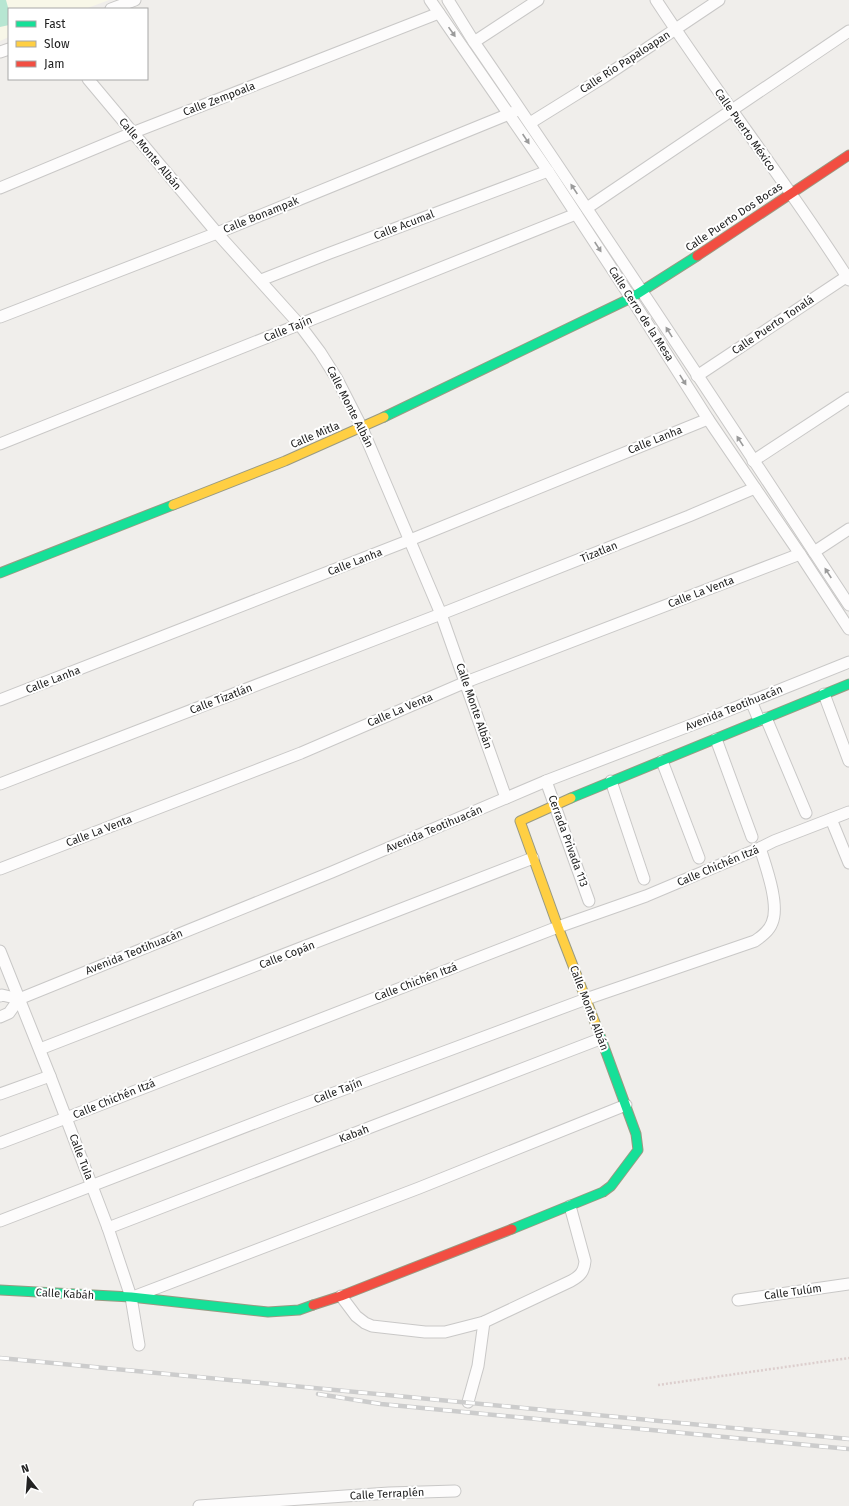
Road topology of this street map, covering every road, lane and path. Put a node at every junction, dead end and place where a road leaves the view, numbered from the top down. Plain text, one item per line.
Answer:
1 (134, 0) edge
2 (430, 0) edge
3 (448, 0) edge
4 (538, 0) edge
5 (656, 0) edge
6 (718, 0) edge
7 (114, 8) edge
8 (439, 13) junction
9 (675, 29) junction
10 (849, 32) edge
11 (474, 42) junction
12 (89, 80) edge
13 (520, 109) junction
14 (731, 110) junction
15 (509, 115) junction
16 (530, 123) junction
17 (132, 133) junction
18 (849, 155) edge
19 (548, 171) junction
20 (0, 188) edge
21 (790, 193) junction
22 (587, 208) junction
23 (576, 214) junction
24 (216, 233) junction
25 (848, 277) edge
26 (261, 280) junction
27 (643, 291) junction
28 (631, 298) junction
29 (0, 317) edge
30 (299, 324) junction
31 (697, 376) junction
32 (849, 398) edge
33 (708, 419) junction
34 (362, 428) junction
35 (0, 444) edge
36 (753, 461) junction
37 (755, 488) junction
38 (849, 529) edge
39 (410, 540) junction
40 (814, 552) junction
41 (800, 554) junction
42 (0, 573) edge
43 (849, 605) edge
44 (441, 614) junction
45 (849, 629) edge
46 (849, 662) edge
47 (466, 682) junction
48 (849, 684) edge
49 (824, 694) junction
50 (0, 700) edge
51 (751, 701) junction
52 (762, 719) junction
53 (716, 739) junction
54 (662, 760) junction
55 (849, 761) edge
56 (546, 781) junction
57 (611, 781) junction
58 (0, 784) edge
59 (506, 798) junction
60 (555, 804) junction
61 (849, 812) edge
62 (806, 813) dead end
63 (831, 819) junction
64 (752, 837) dead end
65 (760, 848) junction
66 (533, 858) junction
67 (699, 858) dead end
68 (849, 863) edge
69 (0, 869) edge
70 (644, 879) dead end
71 (589, 901) dead end
72 (558, 927) junction
73 (0, 951) edge
74 (0, 996) edge
75 (586, 998) junction
76 (19, 999) junction
77 (0, 1017) edge
78 (600, 1039) junction
79 (40, 1049) junction
80 (50, 1076) junction
81 (0, 1094) edge
82 (626, 1105) junction
83 (66, 1118) junction
84 (0, 1143) edge
85 (638, 1150) joint
86 (92, 1186) junction
87 (570, 1206) junction
88 (0, 1221) edge
89 (108, 1228) junction
90 (849, 1284) edge
91 (0, 1290) edge
92 (341, 1296) junction
93 (131, 1298) junction
94 (738, 1300) dead end
95 (484, 1322) junction
96 (139, 1345) dead end
97 (849, 1358) edge
98 (658, 1385) dead end
99 (468, 1402) dead end
100 (455, 1491) dead end
101 (199, 1506) edge

1 - 7 street
2 - 8 street, Calle Cerro de la Mesa
3 - 11 street, Calle Cerro de la Mesa
4 - 11 street
5 - 9 street, Calle Puerto México
6 - 9 street, Calle Río Papaloapan
8 -> 15 street, Calle Cerro de la Mesa
8 - 17 street, Calle Zempoala
9 - 14 street, Calle Puerto México
9 - 16 street, Calle Río Papaloapan
10 - 14 street
11 - 13 street, Calle Cerro de la Mesa
12 - 17 street, Calle Monte Albán
13 - 15 street, Calle Bonampak
13 - 16 street, Calle Cerro de la Mesa
14 - 21 street, Calle Puerto México
14 - 22 street
15 -> 19 street, Calle Cerro de la Mesa
15 - 24 street, Calle Bonampak
22 -> 16 street, Calle Cerro de la Mesa
17 - 20 street, Calle Zempoala
17 - 24 street, Calle Monte Albán
18 - 21 street, Calle Puerto Dos Bocas
19 - 23 street, Calle Cerro de la Mesa
19 - 26 street, Calle Acumal
21 - 25 street, Calle Puerto México
21 - 27 street, Calle Puerto Dos Bocas
22 - 27 street, Calle Cerro de la Mesa
23 -> 28 street, Calle Cerro de la Mesa
23 - 30 street, Calle Tajín
24 - 26 street, Calle Monte Albán
24 - 29 street, Calle Bonampak
25 - 31 street, Calle Puerto Tonalá
26 - 30 street, Calle Monte Albán
27 - 28 street, Calle Puerto Dos Bocas
31 -> 27 street, Calle Cerro de la Mesa
28 -> 33 street, Calle Cerro de la Mesa
28 - 34 street, Calle Mitla
30 - 34 street, Calle Monte Albán
30 - 35 street, Calle Tajín
36 -> 31 street, Calle Cerro de la Mesa
32 - 36 street
33 - 37 street, Calle Cerro de la Mesa
33 - 39 street, Calle Lanha
34 - 39 street, Calle Monte Albán
34 - 42 street, Calle Mitla
36 - 40 street, Calle Cerro de la Mesa
37 - 41 street, Calle Cerro de la Mesa
37 - 44 street, Tizatlan
38 - 40 street
39 - 44 street, Calle Monte Albán
39 - 50 street, Calle Lanha
43 -> 40 street, Calle Cerro de la Mesa
41 - 45 street, Calle Cerro de la Mesa
41 - 47 street, Calle La Venta
44 - 47 street, Calle Monte Albán
44 - 58 street, Calle Tizatlán
46 - 51 street, Avenida Teotihuacán
47 - 59 street, Calle Monte Albán
47 - 69 street, Calle La Venta
48 - 49 street
49 - 52 street
49 - 55 street
51 - 52 street
51 - 56 street, Avenida Teotihuacán
52 - 53 street
52 - 62 street
53 - 54 street
53 - 64 street
54 - 57 street
54 - 67 street
56 - 59 street, Avenida Teotihuacán
56 - 60 street, Cerrada Privada 113
57 - 60 street
57 - 70 street
59 - 76 street, Avenida Teotihuacán
60 - 66 street, Calle Monte Albán
60 - 71 street, Cerrada Privada 113
61 - 63 street, Calle Chichén Itzá
63 - 65 street, Calle Chichén Itzá
63 - 68 street
65 - 72 street, Calle Chichén Itzá
65 - 75 street, Calle Tajín
66 - 72 street, Calle Monte Albán
66 - 79 street, Calle Copán
72 - 75 street, Calle Monte Albán
72 - 83 street, Calle Chichén Itzá
73 - 76 street, Calle Tula
74 - 76 street
75 - 78 street, Calle Monte Albán
75 - 86 street, Calle Tajín
76 - 77 street
76 - 79 street, Calle Tula
78 - 82 street, Calle Monte Albán
78 - 89 street, Kabah
79 - 80 street, Calle Tula
80 - 81 street
80 - 83 street, Calle Tula
82 - 85 street, Calle Monte Albán
82 - 93 street
83 - 84 street, Calle Chichén Itzá
83 - 86 street, Calle Tula
85 - 87 street, Calle Kabáh
86 - 88 street
86 - 89 street, Calle Tula
87 - 92 street, Calle Kabáh
87 - 95 street
89 - 93 street, Calle Tula
90 - 94 street, Calle Tulúm
91 - 93 street, Calle Kabáh
92 - 93 street, Calle Kabáh
92 - 95 street
93 - 96 street, Calle Tula
95 - 99 street
97 - 98 path
100 - 101 street, Calle Terraplén

